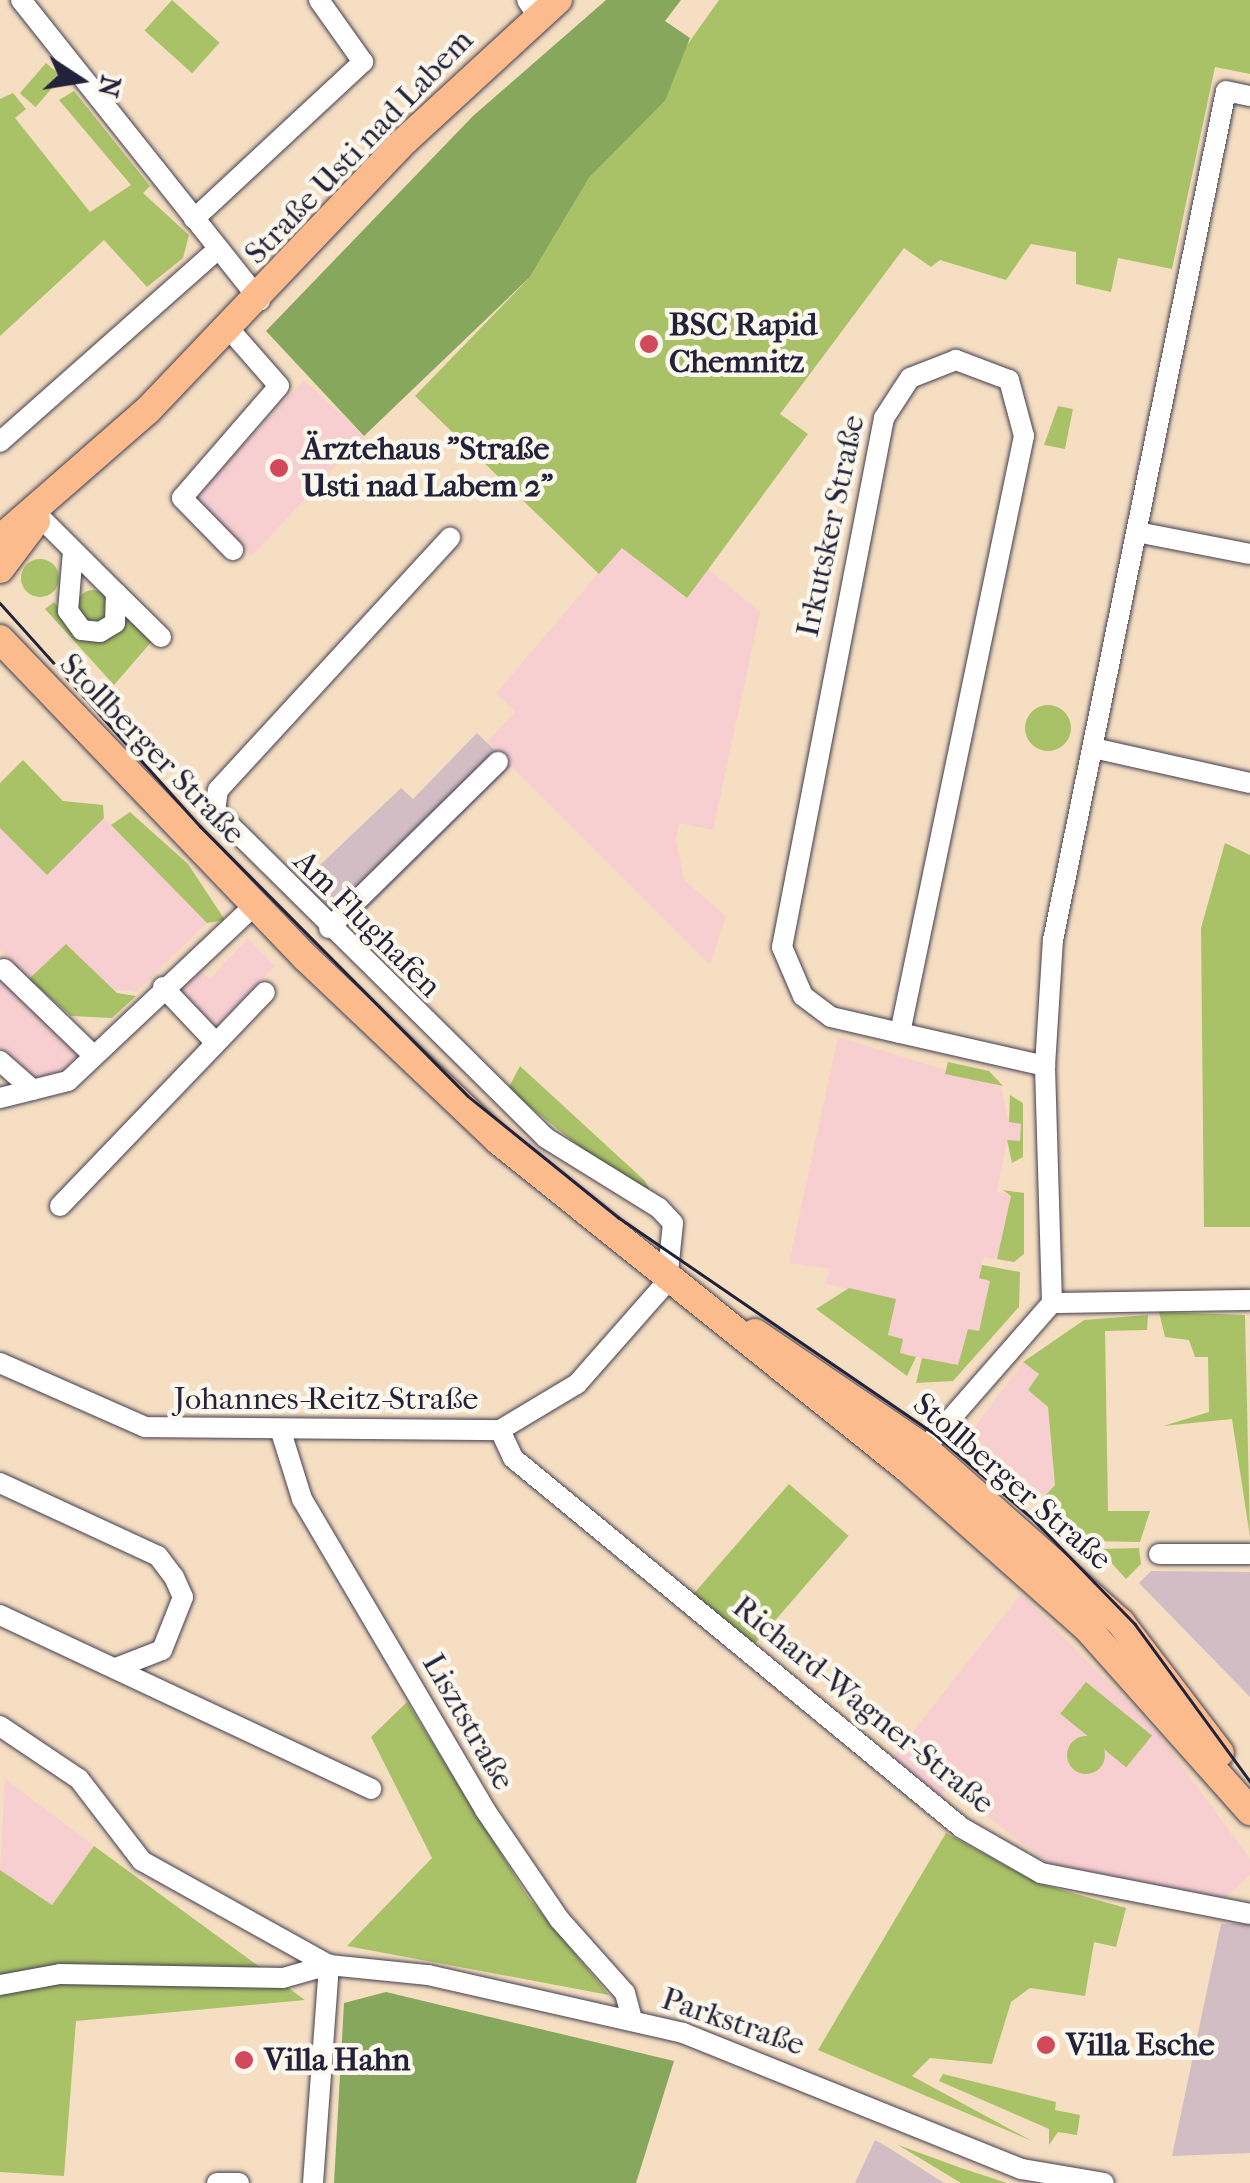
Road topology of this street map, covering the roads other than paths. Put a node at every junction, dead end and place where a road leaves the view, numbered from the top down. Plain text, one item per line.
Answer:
1 (319, 0) edge
2 (33, 4) edge
3 (541, 6) edge
4 (1250, 96) edge
5 (194, 219) junction
6 (218, 249) junction
7 (260, 300) junction
8 (230, 330) junction
9 (0, 442) edge
10 (38, 515) junction
11 (1137, 532) junction
12 (450, 538) dead end
13 (0, 539) edge
14 (233, 550) dead end
15 (73, 552) junction
16 (1250, 554) edge
17 (0, 568) edge
18 (116, 593) junction
19 (162, 638) dead end
20 (0, 639) edge
21 (1094, 748) junction
22 (498, 762) dead end
23 (1250, 782) edge
24 (254, 906) junction
25 (329, 928) junction
26 (4, 970) dead end
27 (164, 988) junction
28 (265, 992) dead end
29 (900, 1034) junction
30 (215, 1042) junction
31 (94, 1056) junction
32 (0, 1062) edge
33 (1045, 1066) junction
34 (33, 1090) junction
35 (0, 1098) edge
36 (60, 1206) dead end
37 (666, 1282) junction
38 (1250, 1300) edge
39 (1052, 1303) junction
40 (0, 1363) edge
41 (500, 1430) junction
42 (282, 1435) junction
43 (916, 1458) junction
44 (0, 1484) edge
45 (1159, 1554) dead end
46 (1250, 1554) edge
47 (0, 1615) edge
48 (114, 1668) junction
49 (0, 1726) edge
50 (371, 1789) dead end
51 (1250, 1802) edge
52 (1250, 1812) edge
53 (1250, 1914) edge
54 (329, 1965) junction
55 (0, 1985) edge
56 (632, 2020) junction
57 (216, 2183) edge
58 (239, 2183) edge
59 (313, 2183) edge
60 (1104, 2183) edge

1 - 5 street
2 - 5 street, Straße Usti nad Labem
3 - 7 main road, Straße Usti nad Labem
4 - 11 street
5 - 6 street, Straße Usti nad Labem
6 - 7 street, Straße Usti nad Labem
6 - 9 street, Straße Usti nad Labem
7 - 8 main road, Straße Usti nad Labem
8 - 10 main road, Straße Usti nad Labem
8 - 14 street
10 - 13 main road, Straße Usti nad Labem
10 - 15 street
10 - 17 main road, Straße Usti nad Labem
11 - 16 street
11 - 21 street
12 - 25 street, Am Flughafen
15 - 18 street
15 - 18 street
18 - 19 street
20 - 24 main road, Stollberger Straße
21 - 23 street
21 - 33 street
22 - 25 street
24 - 27 street
24 - 37 main road, Stollberger Straße
25 - 37 street, Am Flughafen
26 - 31 street
27 - 30 street
27 - 31 street
28 - 30 street
29 - 29 street, Irkutsker Straße
29 - 33 street, Irkutsker Straße
30 - 36 street
31 - 34 street
32 - 34 street
33 - 39 street
34 - 35 street
37 - 41 street, Johannes-Reitz-Straße
37 - 43 main road, Stollberger Straße
38 - 39 street
39 - 43 street
40 - 42 street, Johannes-Reitz-Straße
41 - 42 street, Johannes-Reitz-Straße
41 - 53 street, Richard-Wagner-Straße
42 - 56 street, Lisztstraße
43 - 51 main road, Stollberger Straße
43 - 52 main road, Stollberger Straße
44 - 48 street
45 - 46 street
47 - 48 street
48 - 50 street
49 - 54 street
54 - 55 street
54 - 56 street, Parkstraße
54 - 59 street
56 - 60 street, Parkstraße
57 - 58 street

